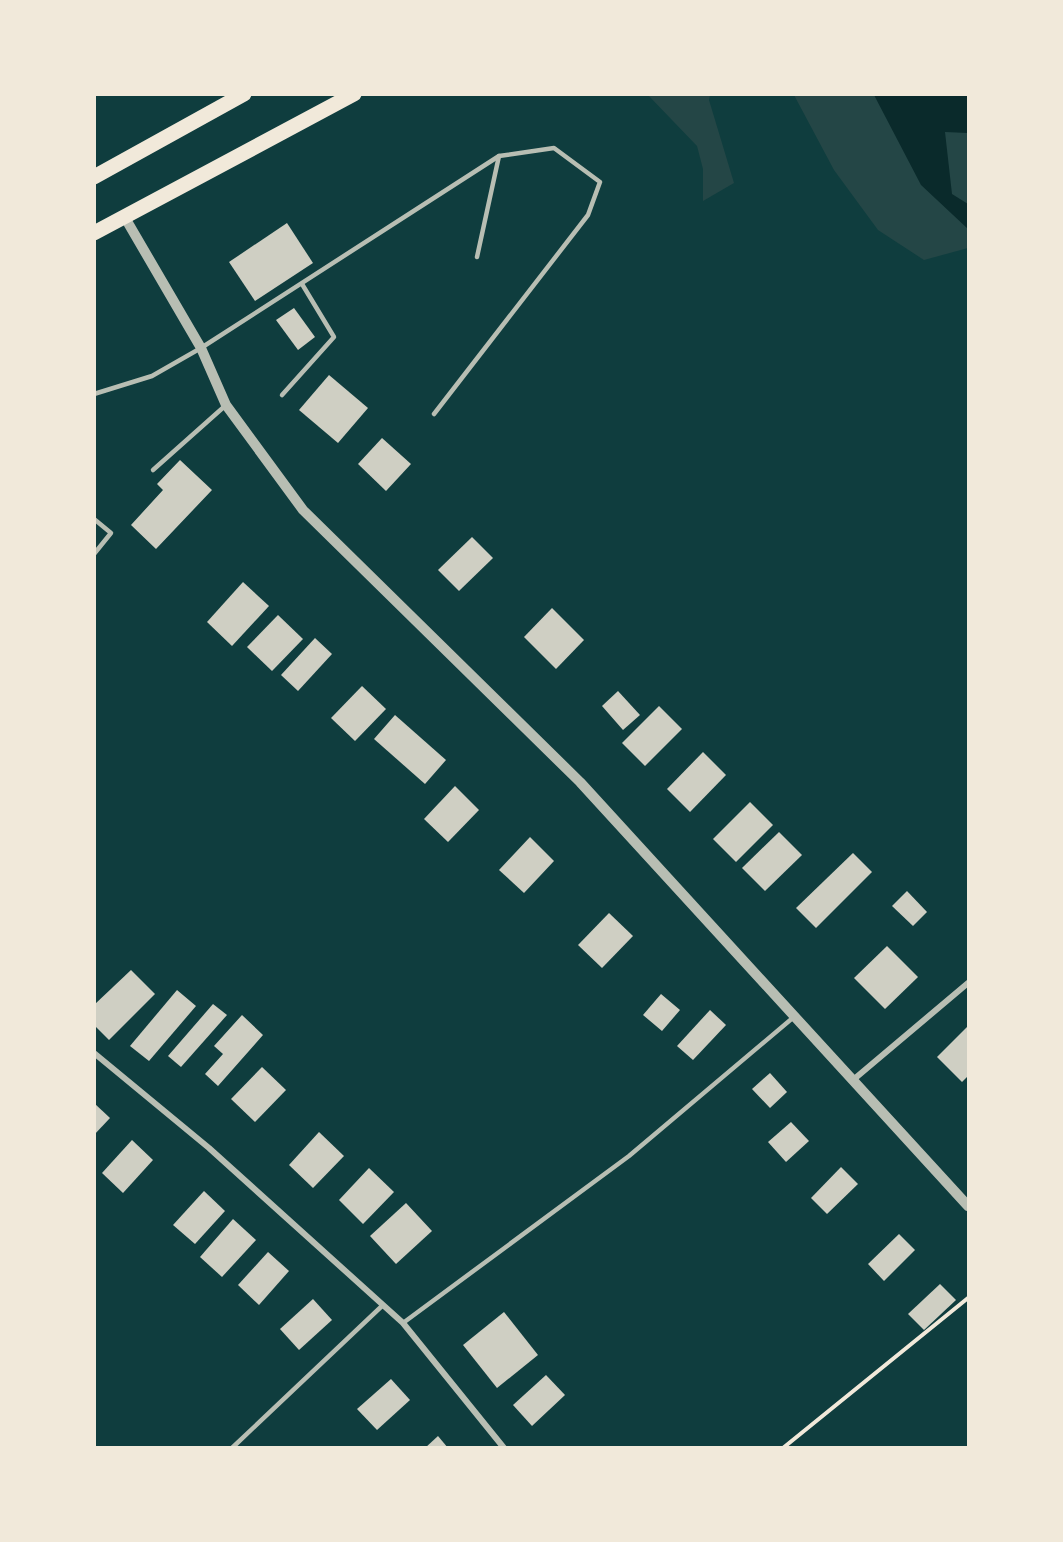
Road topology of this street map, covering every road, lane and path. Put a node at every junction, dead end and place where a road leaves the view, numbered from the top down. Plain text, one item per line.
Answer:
1 (244, 94) edge
2 (354, 94) edge
3 (499, 156) junction
4 (94, 177) edge
5 (124, 216) junction
6 (94, 233) edge
7 (477, 257) dead end
8 (302, 284) junction
9 (201, 348) junction
10 (94, 394) edge
11 (282, 395) dead end
12 (226, 405) junction
13 (434, 414) dead end
14 (153, 470) dead end
15 (94, 519) edge
16 (94, 554) edge
17 (969, 983) edge
18 (795, 1016) junction
19 (94, 1053) edge
20 (853, 1080) junction
21 (969, 1206) edge
22 (969, 1298) edge
23 (383, 1305) junction
24 (403, 1323) junction
25 (232, 1448) edge
26 (504, 1448) edge
27 (783, 1448) edge

1 - 4 main road
2 - 5 main road
3 - 7 lane
3 - 8 lane
3 - 13 lane
5 - 6 main road
5 - 9 street
8 - 9 lane
8 - 11 lane
9 - 10 lane
9 - 12 street
12 - 14 lane
12 - 18 street
15 - 16 lane
17 - 20 street
18 - 20 street
18 - 24 lane
19 - 23 street
20 - 21 street
22 - 27 path
23 - 24 street
23 - 25 lane
24 - 26 street

